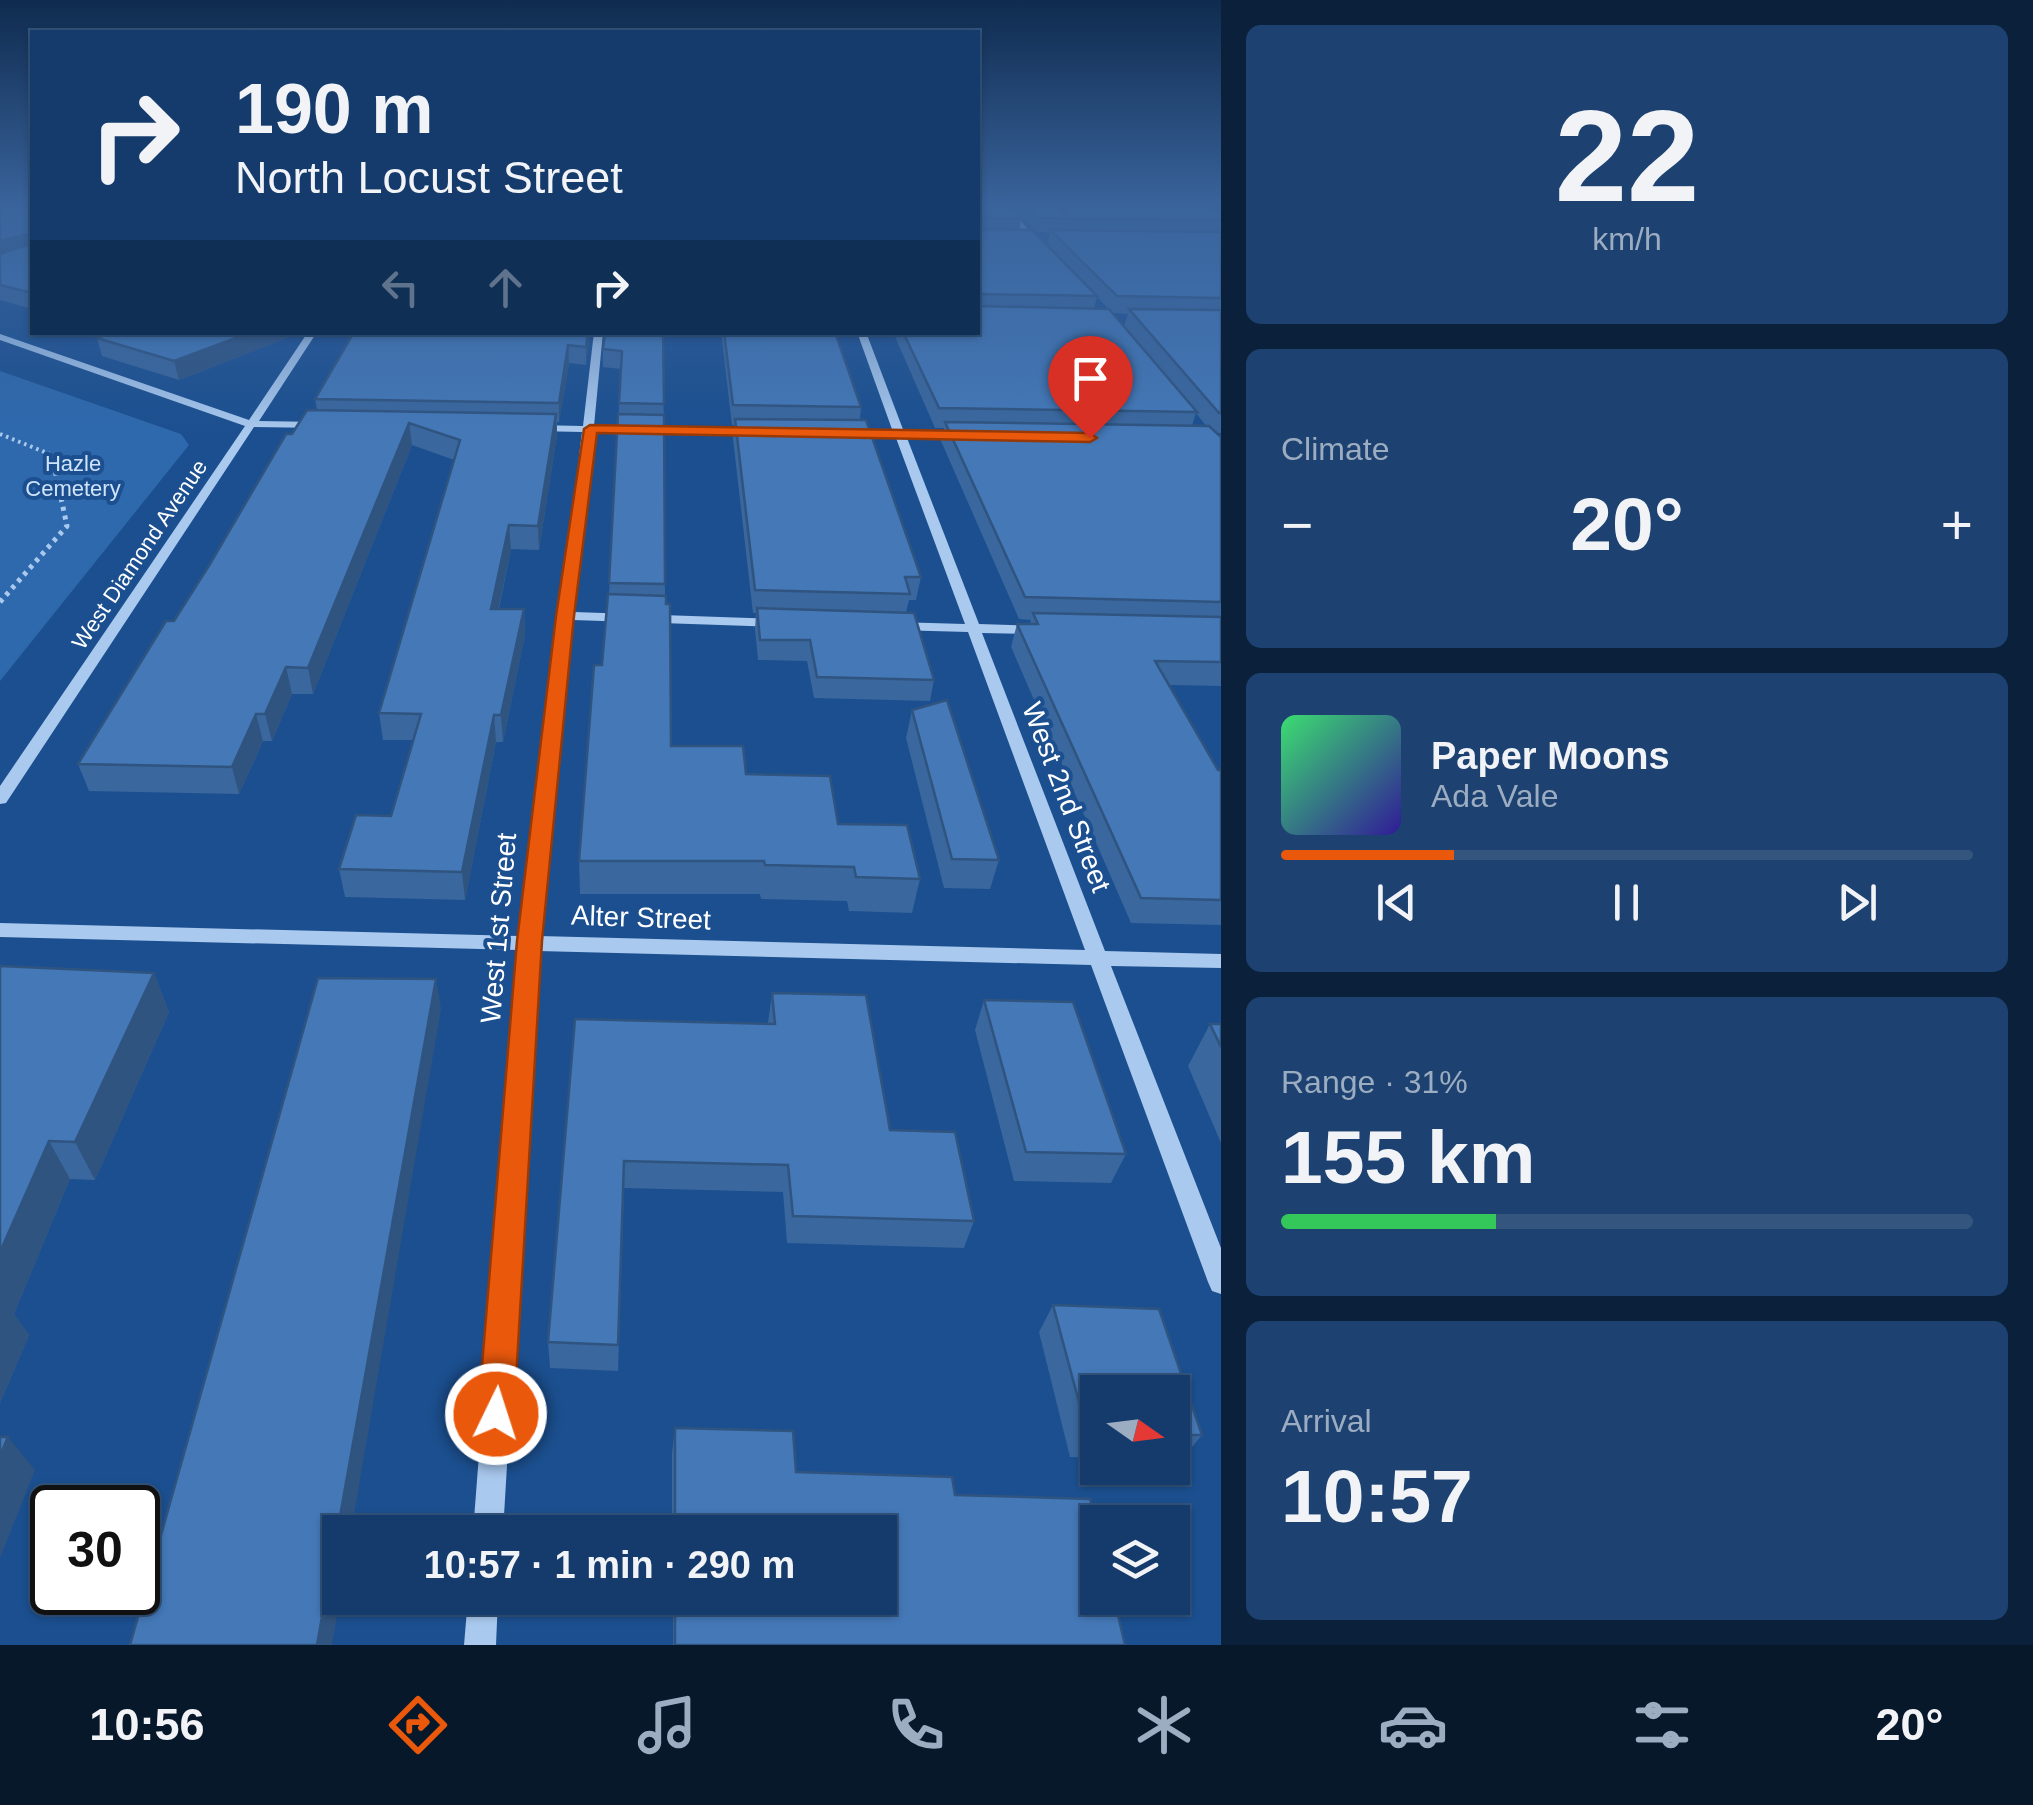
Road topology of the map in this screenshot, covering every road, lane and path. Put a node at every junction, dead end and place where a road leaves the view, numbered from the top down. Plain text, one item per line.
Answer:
1 (311, 335) edge
2 (599, 335) edge
3 (863, 335) edge
4 (0, 337) edge
5 (31, 337) dead end
6 (17, 342) junction
7 (250, 424) junction
8 (325, 425) edge
9 (515, 428) edge
10 (590, 429) junction
11 (764, 432) edge
12 (0, 434) edge
13 (841, 434) edge
14 (898, 435) junction
15 (975, 436) edge
16 (0, 602) edge
17 (565, 616) junction
18 (799, 623) edge
19 (877, 626) edge
20 (974, 628) junction
21 (1050, 630) edge
22 (0, 799) edge
23 (0, 930) edge
24 (530, 941) junction
25 (1098, 958) junction
26 (1220, 961) edge
27 (1220, 1282) edge
28 (489, 1515) edge
29 (482, 1615) edge
30 (480, 1645) edge

1 - 7 street, West Diamond Avenue
2 - 10 street, West 1st Street
3 - 14 street, West 2nd Street
4 - 6 street
5 - 6 street
6 - 7 street
7 - 8 street
7 - 22 street, West Diamond Avenue
9 - 10 street
10 - 11 street
10 - 17 street, West 1st Street
12 - 16 path
13 - 14 street
14 - 15 street
14 - 20 street, West 2nd Street
17 - 18 street
17 - 24 street, West 1st Street
19 - 20 street
20 - 21 street
20 - 25 street, West 2nd Street
23 - 24 street, Alter Street
24 - 25 street, Alter Street
24 - 28 street, West 1st Street
25 - 26 street, Alter Street
25 - 27 street, West 2nd Street
29 - 30 street

